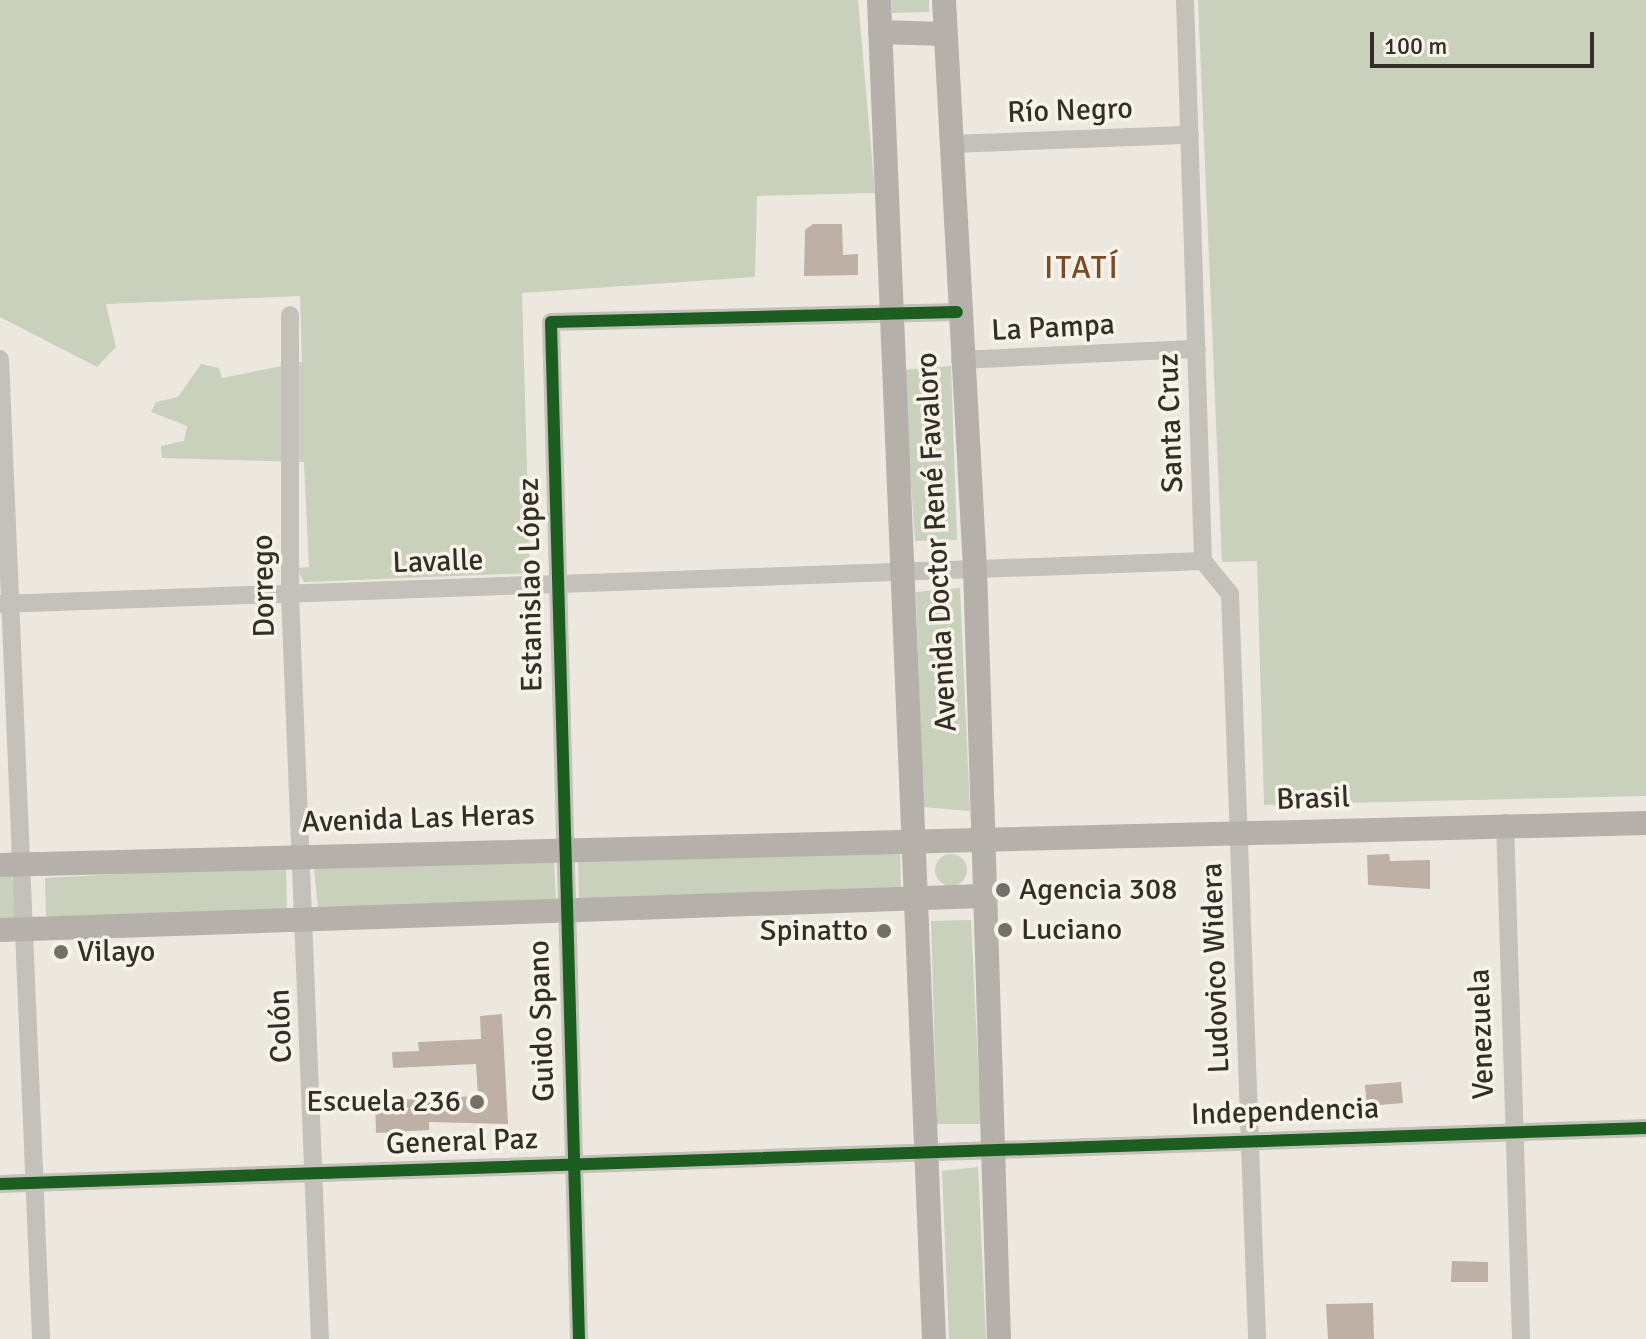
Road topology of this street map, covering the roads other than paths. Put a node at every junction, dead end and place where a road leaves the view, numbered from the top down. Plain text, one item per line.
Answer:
1 (879, 0) edge
2 (944, 0) edge
3 (1185, 0) edge
4 (880, 32) junction
5 (945, 34) junction
6 (1190, 135) junction
7 (951, 144) junction
8 (890, 311) junction
9 (957, 312) junction
10 (290, 315) dead end
11 (1197, 349) junction
12 (960, 360) junction
13 (2, 361) edge
14 (5, 481) edge
15 (1203, 561) junction
16 (975, 568) junction
17 (903, 571) junction
18 (557, 585) junction
19 (290, 596) junction
20 (8, 604) edge
21 (1505, 823) junction
22 (1646, 823) edge
23 (1241, 834) junction
24 (914, 837) junction
25 (983, 840) junction
26 (562, 846) junction
27 (301, 855) junction
28 (0, 865) edge
29 (25, 865) junction
30 (982, 896) junction
31 (915, 901) junction
32 (564, 911) junction
33 (305, 919) junction
34 (27, 928) junction
35 (0, 930) edge
36 (1646, 1128) edge
37 (1513, 1132) junction
38 (1249, 1137) junction
39 (994, 1153) junction
40 (926, 1155) junction
41 (573, 1165) junction
42 (315, 1173) junction
43 (36, 1181) junction
44 (0, 1184) edge
45 (41, 1339) edge
46 (320, 1339) edge
47 (579, 1339) edge
48 (934, 1339) edge
49 (999, 1339) edge
50 (1257, 1339) edge
51 (1521, 1339) edge

1 - 4 main road, Avenida Doctor René Favaloro
2 - 5 main road, Avenida Doctor René Favaloro
3 - 6 street, Santa Cruz
4 - 5 main road
4 - 8 main road, Avenida Doctor René Favaloro
5 - 7 main road, Avenida Doctor René Favaloro
6 - 7 street, Río Negro
6 - 11 street, Santa Cruz
7 - 9 main road, Avenida Doctor René Favaloro
8 - 9 street
8 - 17 main road, Avenida Doctor René Favaloro
8 - 18 street, Estanislao López
9 - 12 main road, Avenida Doctor René Favaloro
10 - 19 street, Dorrego
11 - 12 street, La Pampa
11 - 15 street, Santa Cruz
12 - 16 main road, Avenida Doctor René Favaloro
13 - 14 street
14 - 20 street
15 - 16 street, Lavalle
15 - 23 street
16 - 17 street, Lavalle
16 - 25 main road, Avenida Doctor René Favaloro
17 - 18 street, Lavalle
17 - 24 main road, Avenida Doctor René Favaloro
18 - 19 street, Lavalle
18 - 26 street, Estanislao López
19 - 20 street, Lavalle
19 - 27 street, Dorrego
20 - 29 street
21 - 22 main road, Brasil
21 - 23 main road, Brasil
21 - 37 street, Venezuela
23 - 25 main road, Brasil
23 - 38 street, Ludovico Widera
24 - 25 main road, Avenida Las Heras
24 - 26 main road, Avenida Las Heras
24 - 31 main road, Avenida Doctor René Favaloro
25 - 30 main road, Avenida Doctor René Favaloro
26 - 27 main road, Avenida Las Heras
26 - 32 street, Guido Spano
27 - 29 main road, Avenida Las Heras
27 - 33 street, Colón
28 - 29 main road, Avenida Las Heras
29 - 34 street
30 - 31 main road
30 - 39 main road, Avenida Doctor René Favaloro
31 - 32 main road
31 - 40 main road, Avenida Doctor René Favaloro
32 - 33 main road
32 - 41 street, Guido Spano
33 - 34 main road
33 - 42 street, Colón
34 - 35 main road
34 - 43 street
36 - 37 street, Independencia
37 - 38 street, Independencia
37 - 51 street, Venezuela
38 - 39 street, Independencia
38 - 50 street, Ludovico Widera
39 - 40 street, Independencia
39 - 49 main road, Avenida Doctor René Favaloro
40 - 41 street, General Paz
40 - 48 main road, Avenida Doctor René Favaloro
41 - 42 street, General Paz
41 - 47 street, Guido Spano
42 - 43 street, General Paz
42 - 46 street, Colón
43 - 44 street, General Paz
43 - 45 street

